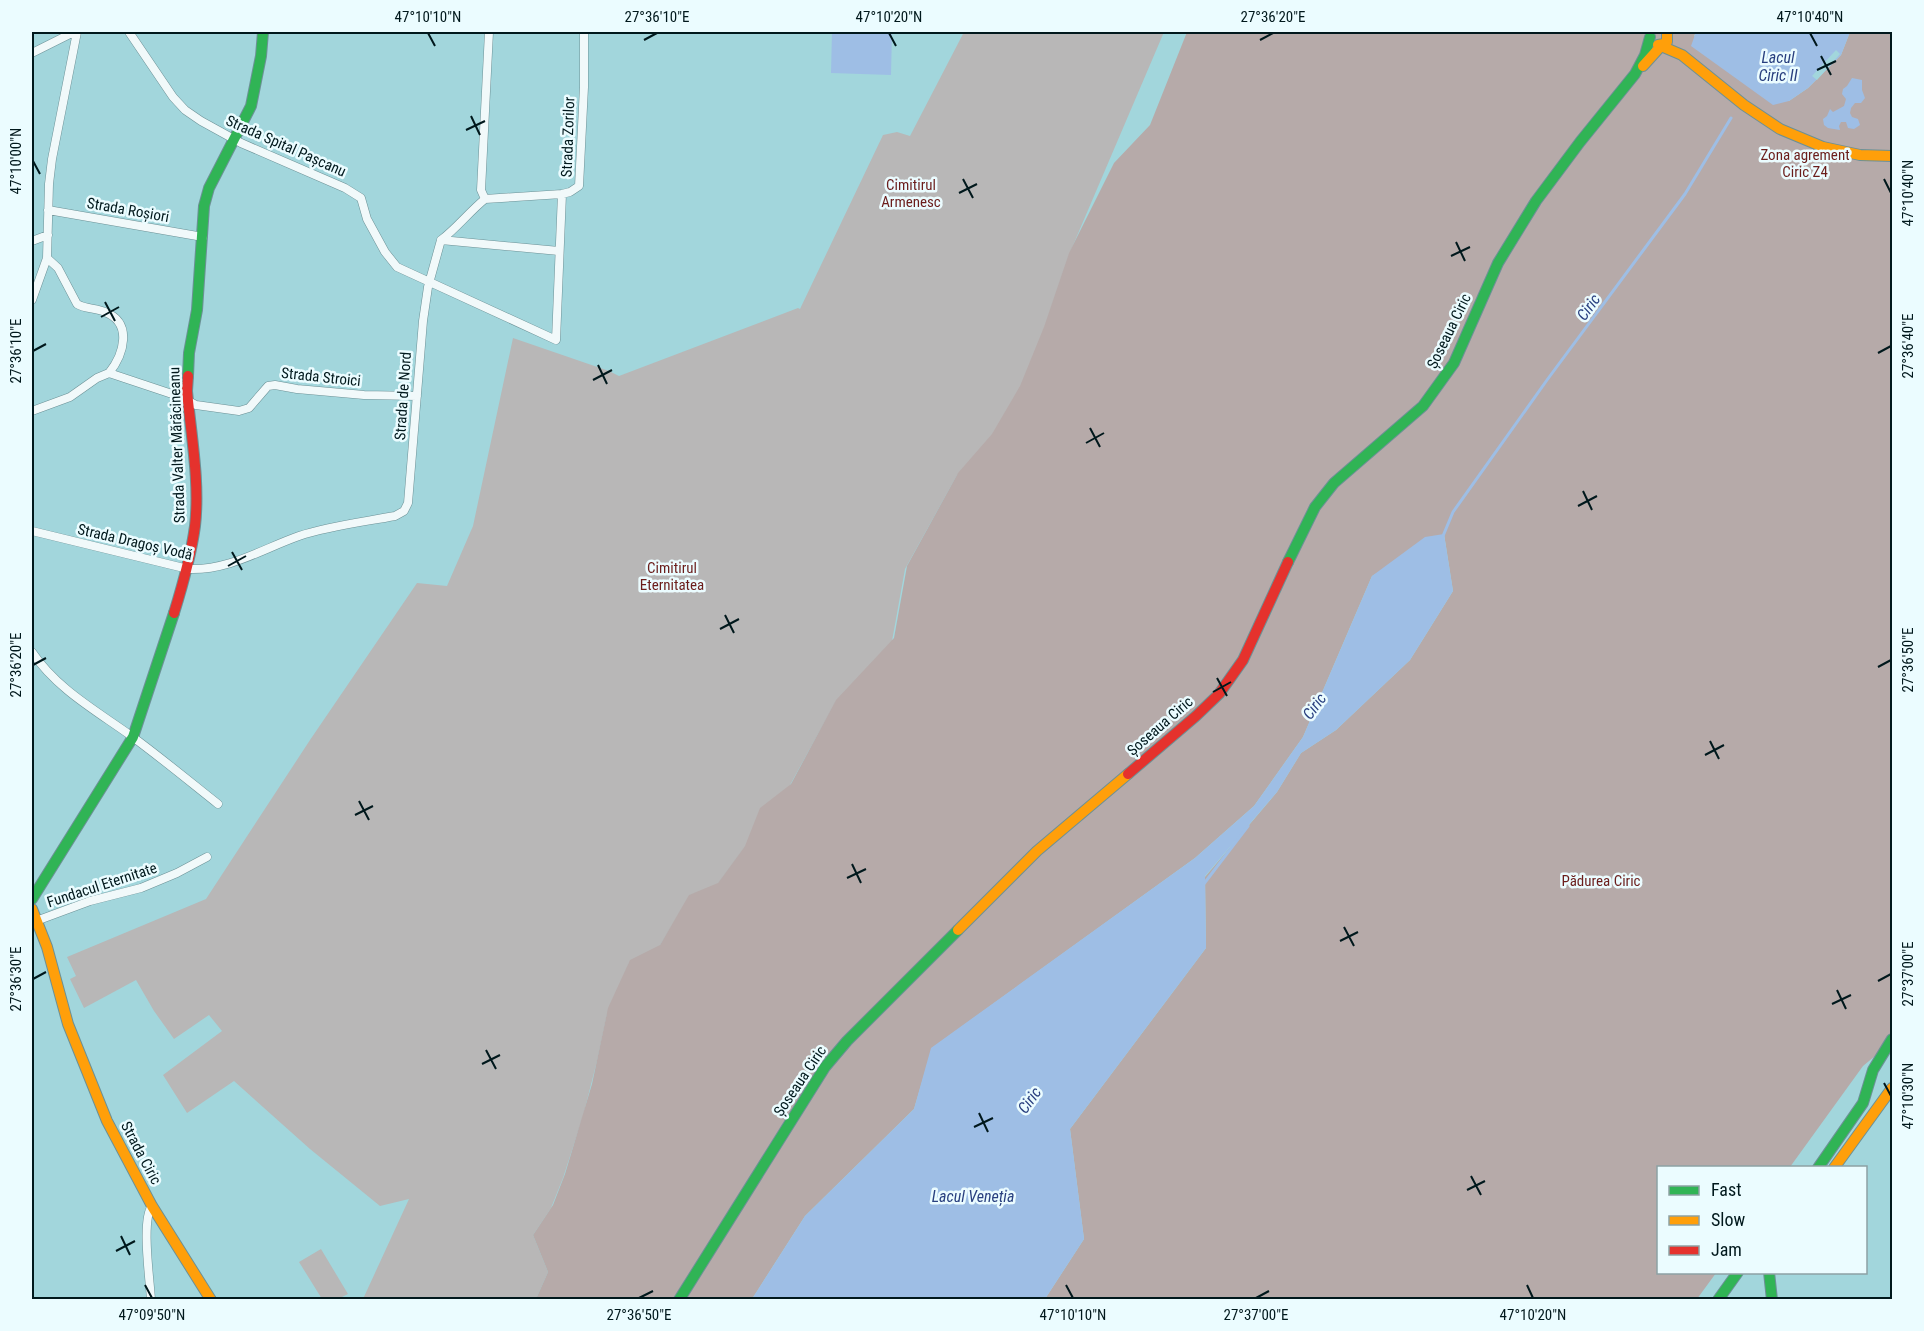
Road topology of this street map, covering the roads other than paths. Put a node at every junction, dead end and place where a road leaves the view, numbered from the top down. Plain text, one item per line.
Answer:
1 (76, 32) edge
2 (129, 32) edge
3 (263, 32) edge
4 (489, 32) edge
5 (584, 32) edge
6 (1667, 32) edge
7 (1651, 34) edge
8 (1661, 46) junction
9 (32, 52) edge
10 (1682, 55) junction
11 (1635, 74) junction
12 (235, 139) junction
13 (1893, 156) edge
14 (562, 194) junction
15 (485, 200) junction
16 (48, 210) junction
17 (48, 234) junction
18 (202, 237) junction
19 (441, 240) junction
20 (32, 241) edge
21 (559, 251) junction
22 (48, 258) junction
23 (430, 282) junction
24 (32, 300) edge
25 (556, 340) joint
26 (109, 373) junction
27 (417, 396) junction
28 (188, 401) junction
29 (32, 411) edge
30 (404, 511) joint
31 (32, 531) edge
32 (188, 570) junction
33 (32, 652) edge
34 (133, 737) junction
35 (218, 804) dead end
36 (207, 856) dead end
37 (32, 899) edge
38 (33, 913) edge
39 (1893, 1039) edge
40 (1893, 1088) edge
41 (1819, 1166) edge
42 (1835, 1166) edge
43 (152, 1206) junction
44 (1737, 1274) edge
45 (1769, 1274) edge
46 (1729, 1285) junction
47 (151, 1299) edge
48 (211, 1299) edge
49 (679, 1299) edge
50 (1718, 1299) edge
51 (1732, 1299) edge
52 (1772, 1299) edge

1 - 9 street
1 - 16 street
2 - 12 street, Strada Spital Pașcanu
3 - 12 street, Strada Valter Mărăcineanu
4 - 15 street
5 - 14 street, Strada Zorilor
6 - 8 street
6 - 10 street
7 - 8 street
7 - 11 street, Șoseaua Ciric
8 - 10 street
8 - 11 street
10 - 13 street
11 - 49 street, Șoseaua Ciric
12 - 18 street, Strada Valter Mărăcineanu
12 - 23 street, Strada Spital Pașcanu
14 - 15 street
14 - 21 street, Strada Zorilor
15 - 19 street
16 - 17 street
16 - 18 street, Strada Roșiori
17 - 20 street
17 - 22 street
18 - 28 street, Strada Valter Mărăcineanu
19 - 21 street
19 - 23 street
21 - 25 street, Strada Zorilor
22 - 24 street
22 - 26 street
23 - 25 street, Strada Spital Pașcanu
23 - 27 street, Strada de Nord
26 - 28 street, Strada Stroici
26 - 29 street
27 - 28 street, Strada Stroici
27 - 30 street, Strada de Nord
28 - 32 street, Strada Valter Mărăcineanu
30 - 32 street, Strada Dragoș Vodă
31 - 32 street, Strada Dragoș Vodă
32 - 34 street, Strada Valter Mărăcineanu
33 - 34 street
34 - 35 street
34 - 37 street, Strada Valter Mărăcineanu
36 - 38 street, Fundacul Eternitate
38 - 43 street, Strada Ciric
39 - 41 street
40 - 42 street
43 - 47 street
43 - 48 street, Strada Ciric
44 - 46 street
45 - 52 street
46 - 50 street
46 - 51 street

